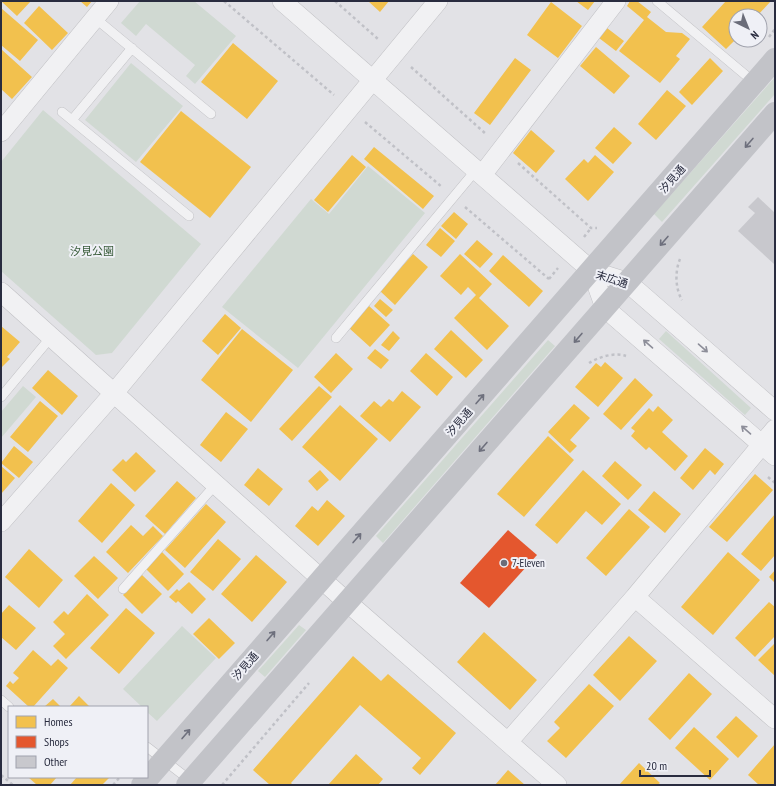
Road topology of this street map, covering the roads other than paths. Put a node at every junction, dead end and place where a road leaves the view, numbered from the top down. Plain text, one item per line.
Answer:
1 (109, 1) edge
2 (282, 1) edge
3 (438, 1) edge
4 (616, 1) edge
5 (657, 1) edge
6 (95, 18) junction
7 (132, 48) junction
8 (770, 50) edge
9 (374, 81) junction
10 (755, 83) junction
11 (62, 112) dead end
12 (775, 113) edge
13 (211, 114) dead end
14 (72, 120) junction
15 (1, 132) edge
16 (479, 172) junction
17 (189, 216) dead end
18 (592, 271) junction
19 (627, 282) junction
20 (1, 292) edge
21 (605, 308) junction
22 (51, 337) junction
23 (336, 338) dead end
24 (114, 393) junction
25 (1, 397) edge
26 (775, 411) edge
27 (775, 429) edge
28 (769, 450) edge
29 (216, 484) junction
30 (1, 522) edge
31 (321, 578) junction
32 (123, 589) dead end
33 (635, 597) junction
34 (348, 602) junction
35 (775, 719) edge
36 (508, 742) junction
37 (148, 748) edge
38 (164, 760) junction
39 (189, 783) edge
40 (142, 785) edge
41 (558, 785) edge

1 - 6 street
2 - 9 street
3 - 9 street
4 - 16 street
5 - 10 lane
6 - 7 lane
6 - 15 street
7 - 13 lane
7 - 14 lane
8 - 10 street, 汐見通
9 - 16 street
9 - 24 street
10 - 18 street, 汐見通
11 - 14 lane
12 -> 19 street
14 - 17 lane
16 - 18 street
16 - 23 lane
18 - 19 street, 末広通
18 - 21 street, 末広通
31 -> 18 street, 汐見通
19 - 21 street
19 -> 26 street, 末広通
20 - 22 street
28 -> 21 street, 末広通
21 -> 34 street
22 - 24 street
22 - 25 lane
24 - 29 street
24 - 30 street
27 - 28 street
28 - 33 street
29 - 31 street
29 - 32 lane
31 - 34 street
38 -> 31 street, 汐見通
33 - 35 street
33 - 36 street
34 - 36 street
34 - 39 street
36 - 41 street
37 - 38 lane
38 - 39 lane
38 - 40 street, 汐見通

